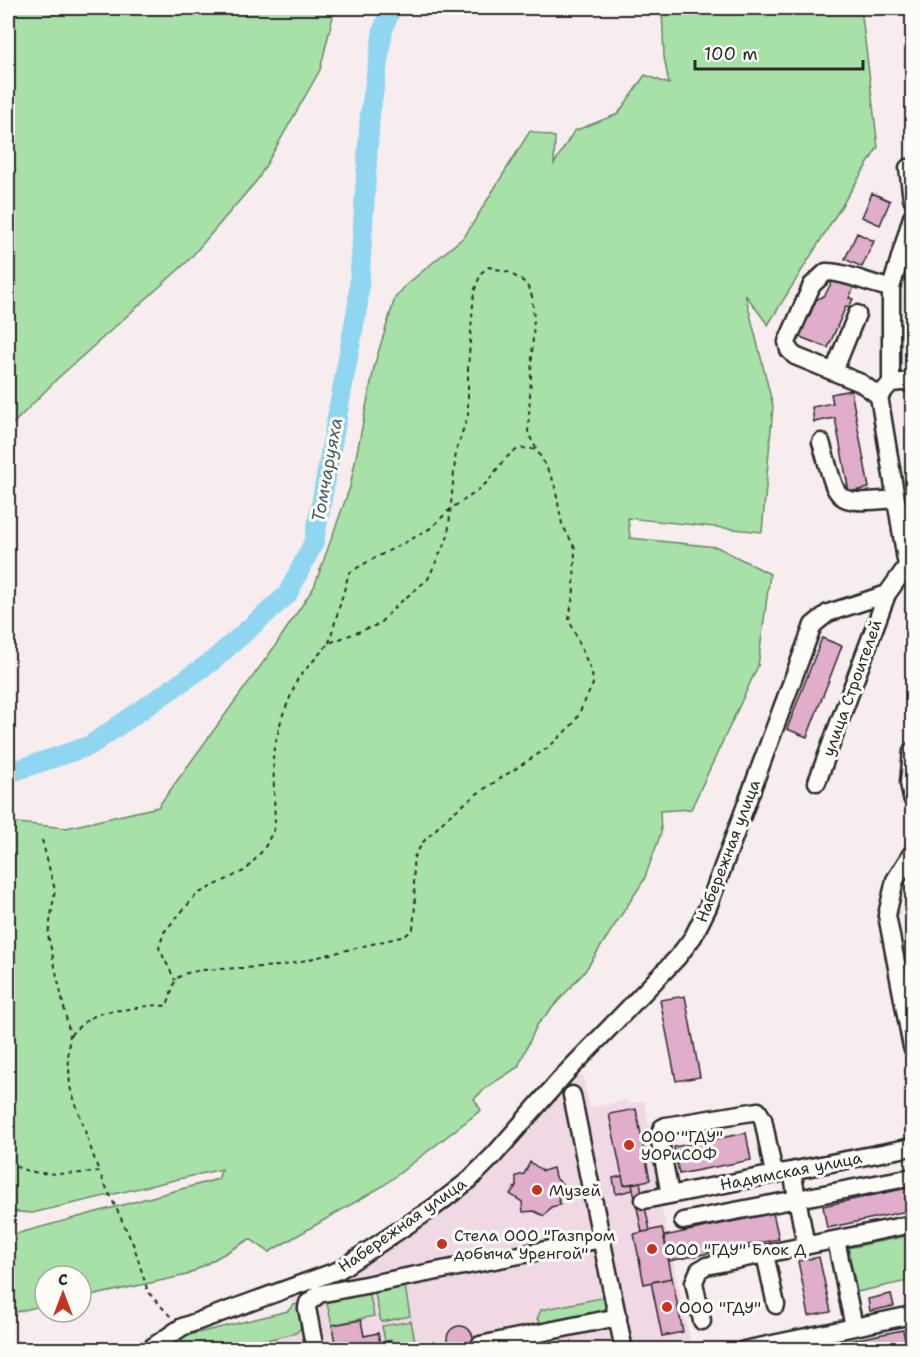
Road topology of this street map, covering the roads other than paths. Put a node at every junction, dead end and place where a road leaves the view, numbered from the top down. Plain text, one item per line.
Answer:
1 (908, 168) dead end
2 (912, 198) edge
3 (912, 217) edge
4 (891, 288) junction
5 (857, 314) dead end
6 (834, 371) junction
7 (912, 381) edge
8 (891, 383) junction
9 (879, 396) junction
10 (821, 442) dead end
11 (895, 499) junction
12 (910, 565) edge
13 (887, 594) junction
14 (912, 751) edge
15 (817, 782) dead end
16 (912, 798) edge
17 (912, 853) edge
18 (912, 962) edge
19 (896, 965) junction
20 (912, 1047) edge
21 (572, 1095) dead end
22 (912, 1147) edge
23 (792, 1171) junction
24 (774, 1174) junction
25 (912, 1177) edge
26 (670, 1195) junction
27 (797, 1199) junction
28 (644, 1200) dead end
29 (683, 1221) dead end
30 (912, 1224) edge
31 (602, 1239) junction
32 (836, 1240) junction
33 (806, 1246) junction
34 (765, 1254) junction
35 (776, 1305) dead end
36 (912, 1315) edge
37 (618, 1317) junction
38 (702, 1321) dead end
39 (854, 1327) junction
40 (525, 1343) edge
41 (480, 1345) dead end
42 (149, 1349) edge
43 (311, 1349) edge
44 (624, 1350) edge
45 (744, 1350) edge

1 - 2 street
3 - 4 street
4 - 6 street
4 - 8 street
5 - 6 street
6 - 9 street
7 - 8 street
8 - 9 street
9 - 11 street
10 - 11 street
11 - 12 street
12 - 13 street
13 - 15 street, улица Строителей
13 - 42 street, Набережная улица
14 - 16 street
17 - 19 street
18 - 19 street
19 - 20 street
21 - 31 street
22 - 23 street, Надымская улица
23 - 24 street, Надымская улица
23 - 27 street
24 - 26 street, Надымская улица
24 - 26 street
25 - 27 street
26 - 28 street, Надымская улица
27 - 29 street
27 - 33 street
30 - 32 street
31 - 37 street
31 - 43 street
32 - 33 street
32 - 39 street
33 - 34 street
34 - 35 street
34 - 38 street
36 - 39 street
37 - 40 street
37 - 44 street
39 - 45 street
40 - 41 street

